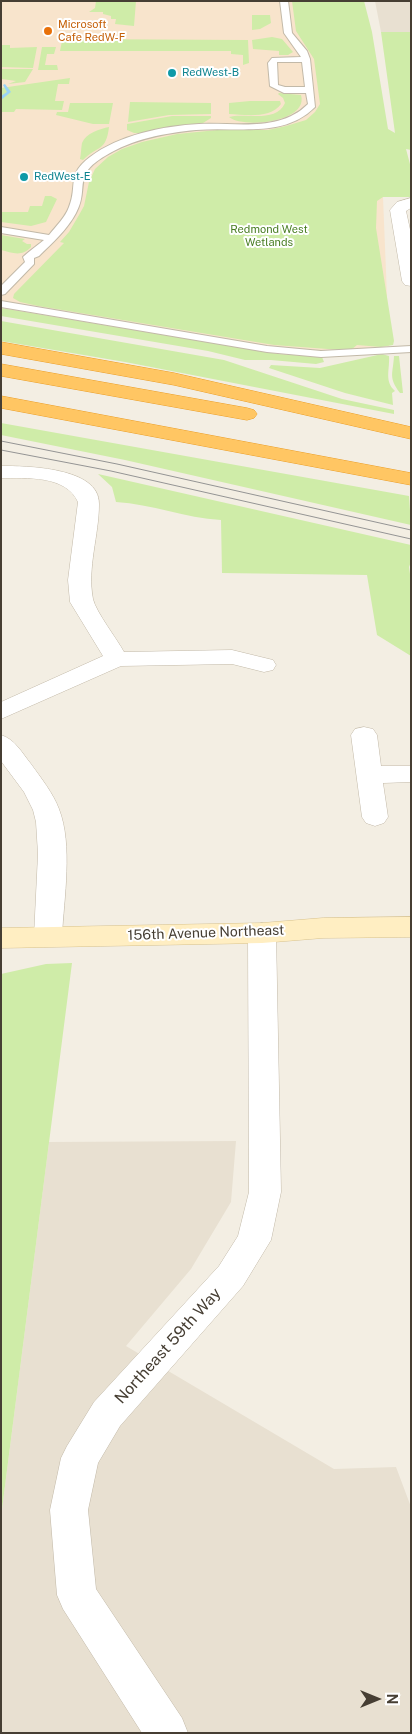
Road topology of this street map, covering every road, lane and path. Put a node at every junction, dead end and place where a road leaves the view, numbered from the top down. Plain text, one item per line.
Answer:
1 (284, 1) edge
2 (306, 59) junction
3 (310, 90) junction
4 (404, 206) edge
5 (1, 230) edge
6 (51, 238) junction
7 (411, 282) edge
8 (1, 292) edge
9 (1, 304) edge
10 (1, 348) edge
11 (411, 349) edge
12 (1, 370) edge
13 (1, 402) edge
14 (1, 414) edge
15 (411, 434) edge
16 (411, 441) edge
17 (1, 472) edge
18 (404, 478) edge
19 (117, 659) junction
20 (264, 665) dead end
21 (1, 711) edge
22 (364, 735) dead end
23 (1, 743) edge
24 (411, 774) edge
25 (370, 775) junction
26 (375, 817) dead end
27 (411, 926) edge
28 (262, 933) junction
29 (48, 936) junction
30 (1, 938) edge
31 (167, 1733) edge

1 - 2 lane
2 - 3 lane
2 - 3 lane
3 - 6 lane
4 - 7 street
5 - 6 lane
6 - 8 lane
9 - 11 lane
10 - 15 highway
12 - 16 highway
13 - 18 highway
14 - 18 highway
17 - 19 street
19 - 20 street
19 - 21 street
22 - 25 street
23 - 29 street
24 - 25 street
25 - 26 street
27 - 28 street, 156th Avenue Northeast
28 - 29 street, 156th Avenue Northeast
28 - 31 street, Northeast 59th Way
29 - 30 street, 156th Avenue Northeast

